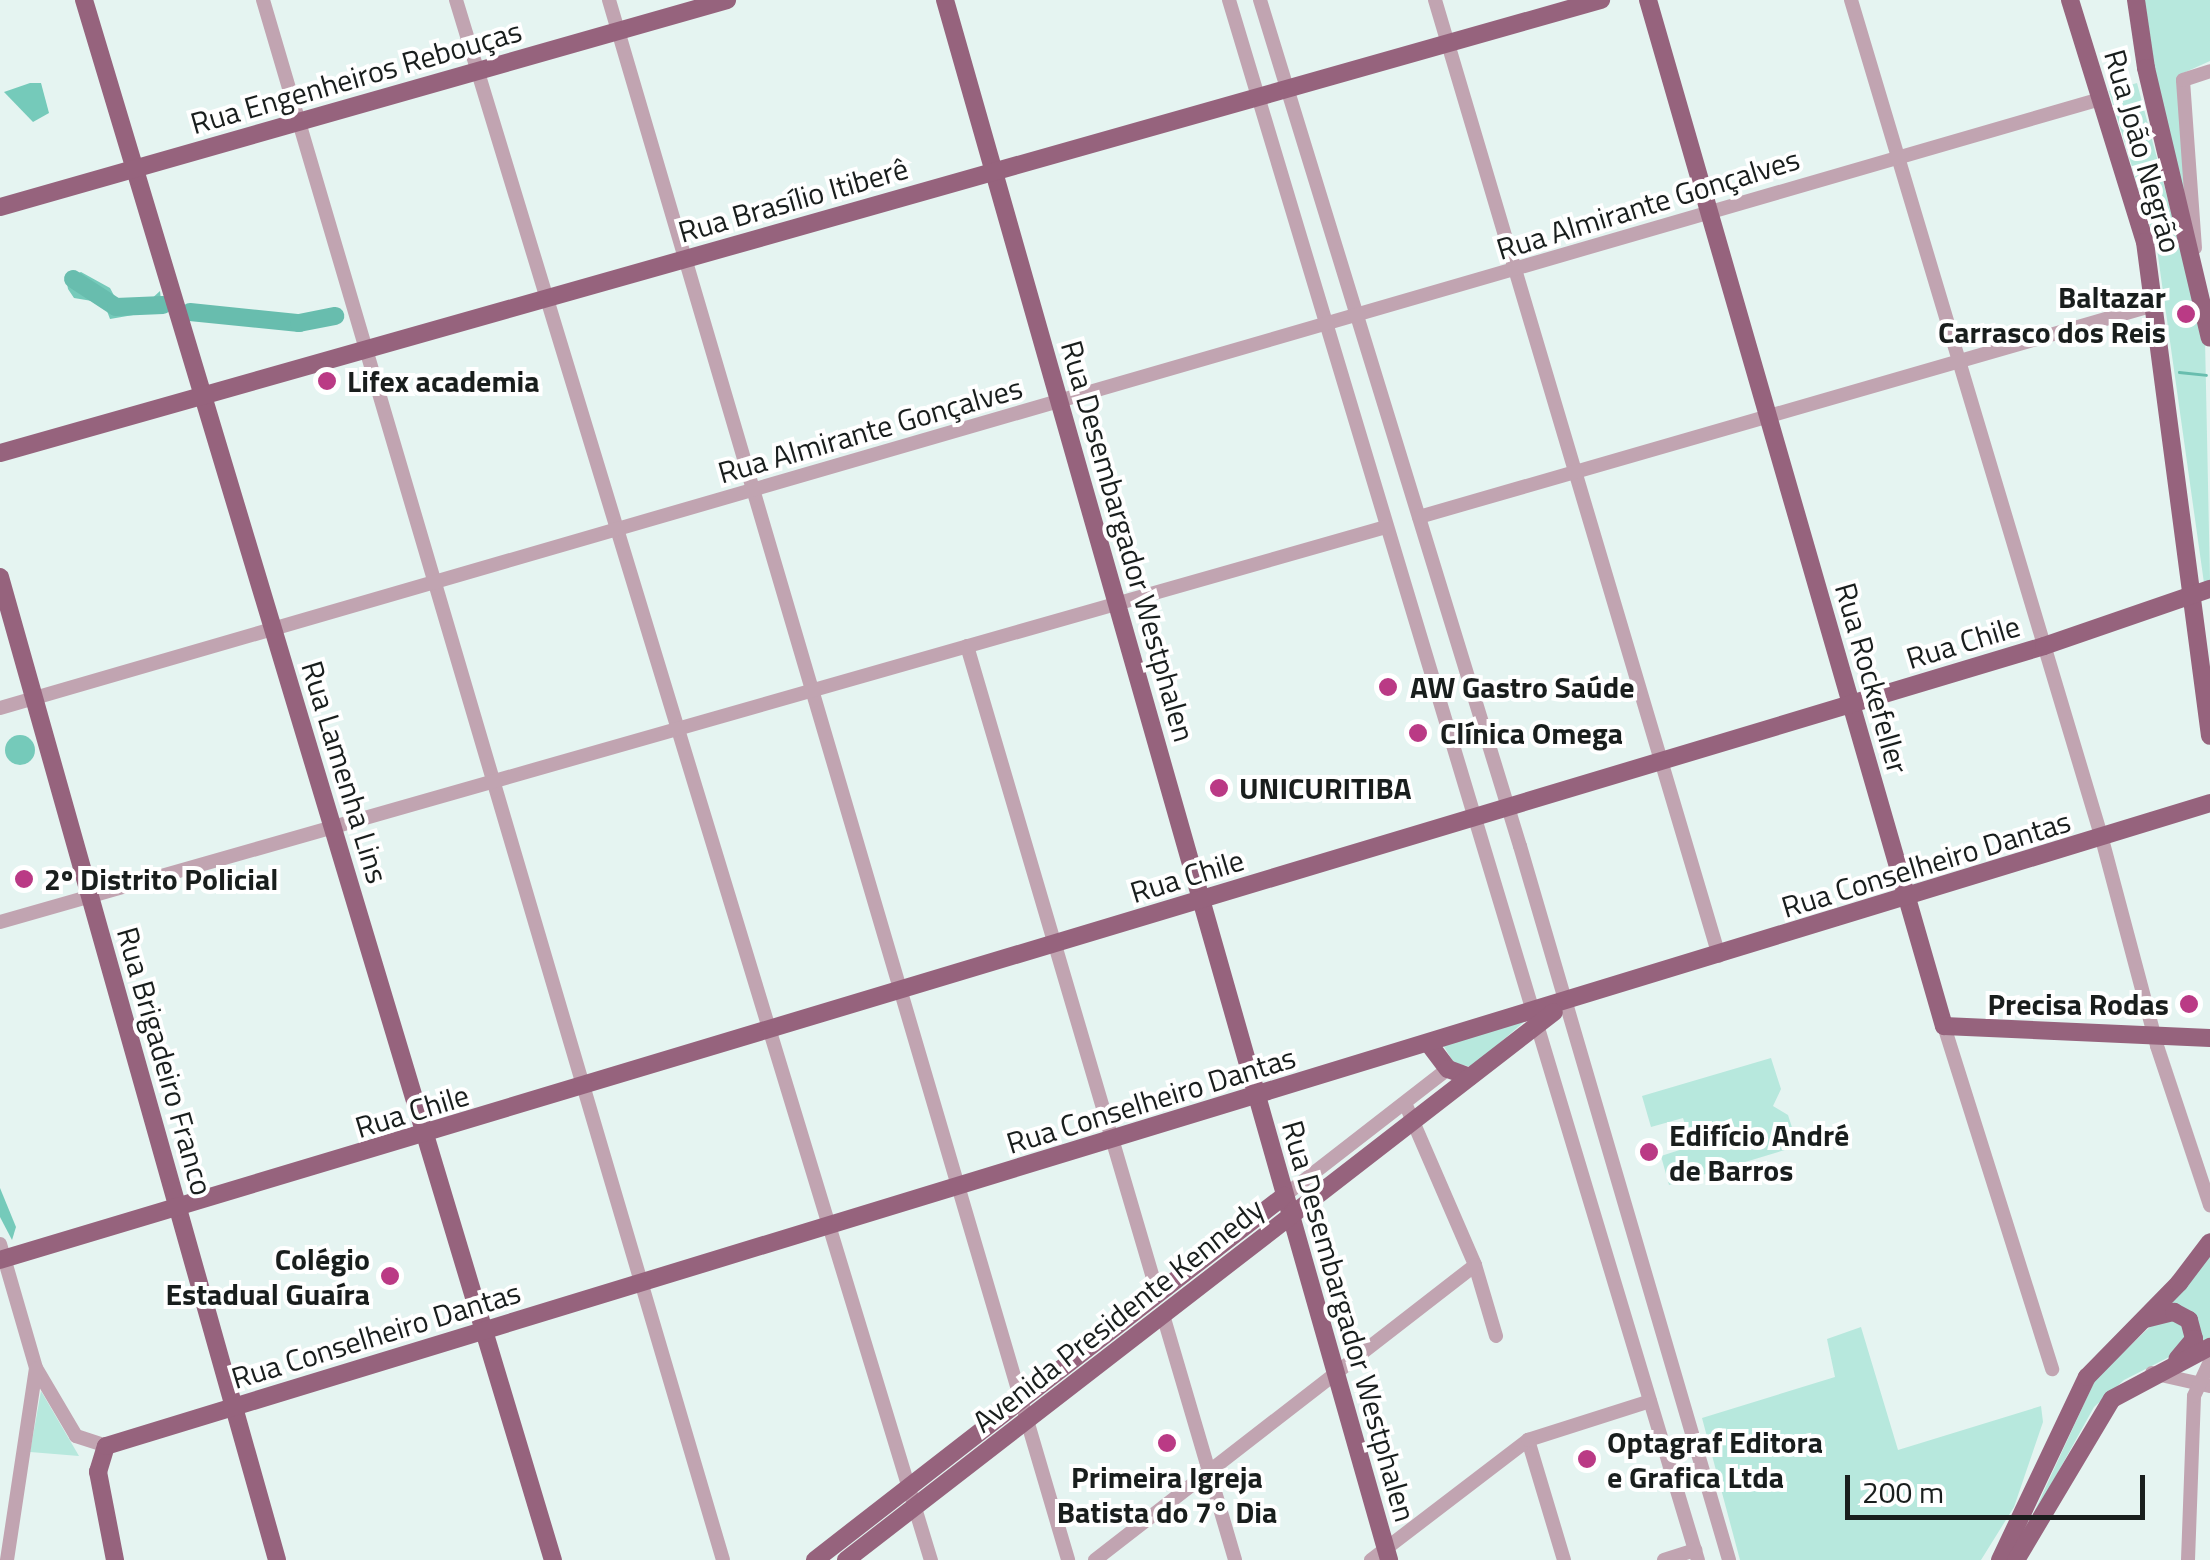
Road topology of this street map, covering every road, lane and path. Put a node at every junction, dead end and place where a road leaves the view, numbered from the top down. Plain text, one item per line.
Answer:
1 (84, 0) edge
2 (263, 0) edge
3 (456, 0) edge
4 (610, 0) edge
5 (727, 0) edge
6 (944, 0) edge
7 (1229, 0) edge
8 (1260, 0) edge
9 (1435, 0) edge
10 (1601, 0) edge
11 (1648, 0) edge
12 (1851, 0) edge
13 (2070, 0) edge
14 (2136, 0) edge
15 (618, 31) junction
16 (1447, 44) junction
17 (477, 71) junction
18 (2210, 71) edge
19 (1287, 89) junction
20 (1258, 97) junction
21 (2100, 99) junction
22 (299, 122) junction
23 (1898, 159) junction
24 (135, 169) junction
25 (994, 172) junction
26 (0, 207) edge
27 (1710, 214) junction
28 (686, 259) junction
29 (2195, 259) junction
30 (1516, 272) junction
31 (2207, 290) edge
32 (546, 298) junction
33 (2154, 305) junction
34 (1359, 319) junction
35 (1326, 328) junction
36 (2210, 338) edge
37 (366, 350) junction
38 (1960, 364) junction
39 (203, 396) junction
40 (1060, 404) junction
41 (1769, 418) junction
42 (0, 453) edge
43 (1573, 474) junction
44 (754, 492) junction
45 (1419, 518) junction
46 (1386, 527) junction
47 (617, 531) junction
48 (0, 577) edge
49 (435, 583) junction
50 (2210, 589) edge
51 (2192, 596) junction
52 (1117, 604) junction
53 (273, 629) junction
54 (967, 646) junction
55 (2044, 646) junction
56 (812, 690) junction
57 (34, 698) junction
58 (1852, 704) junction
59 (0, 708) edge
60 (678, 729) junction
61 (2210, 736) edge
62 (1659, 762) junction
63 (494, 782) junction
64 (2210, 803) edge
65 (1508, 808) junction
66 (1474, 818) junction
67 (333, 827) junction
68 (2102, 840) junction
69 (90, 896) junction
70 (1908, 899) junction
71 (1202, 900) junction
72 (0, 922) edge
73 (1055, 945) junction
74 (1718, 956) junction
75 (901, 992) junction
76 (1566, 1002) junction
77 (1534, 1019) junction
78 (1944, 1026) junction
79 (770, 1031) junction
80 (2154, 1036) junction
81 (2210, 1038) edge
82 (1429, 1044) junction
83 (1448, 1069) junction
84 (1470, 1077) junction
85 (584, 1088) junction
86 (1256, 1096) junction
87 (1405, 1103) junction
88 (1414, 1121) junction
89 (426, 1135) junction
90 (1112, 1140) junction
91 (958, 1187) junction
92 (1284, 1196) junction
93 (2210, 1205) edge
94 (178, 1210) junction
95 (1290, 1216) junction
96 (829, 1226) junction
97 (2210, 1242) edge
98 (2, 1254) edge
99 (1197, 1264) junction
100 (1475, 1264) junction
101 (1209, 1279) junction
102 (642, 1283) junction
103 (1158, 1295) junction
104 (1164, 1315) junction
105 (2142, 1321) junction
106 (484, 1331) junction
107 (1496, 1336) dead end
108 (2210, 1346) edge
109 (1079, 1356) junction
110 (2210, 1362) edge
111 (36, 1368) junction
112 (2052, 1369) dead end
113 (2158, 1370) junction
114 (1089, 1372) junction
115 (1335, 1373) junction
116 (2203, 1386) edge
117 (1021, 1400) junction
118 (1650, 1400) junction
119 (234, 1407) junction
120 (1027, 1420) junction
121 (1528, 1440) junction
122 (106, 1446) junction
123 (1210, 1472) junction
124 (909, 1487) junction
125 (915, 1506) junction
126 (855, 1529) junction
127 (852, 1555) edge
128 (1697, 1555) edge
129 (1382, 1556) edge
130 (2019, 1557) edge
131 (7, 1560) edge
132 (115, 1560) edge
133 (277, 1560) edge
134 (553, 1560) edge
135 (723, 1560) edge
136 (815, 1560) edge
137 (931, 1560) edge
138 (1068, 1560) edge
139 (1095, 1560) edge
140 (1235, 1560) edge
141 (1564, 1560) edge
142 (1664, 1560) edge
143 (1729, 1560) edge
144 (2000, 1560) edge
145 (2188, 1560) edge

1 - 24 main road, Rua Lamenha Lins
2 - 22 street
3 - 17 street
4 - 15 street
5 - 15 main road, Rua Engenheiros Rebouças
6 - 25 main road, Rua Desembargador Westphalen
7 - 20 street
8 - 19 street
9 - 16 street
10 - 16 main road, Rua Brasílio Itiberê
11 - 27 main road, Rua Rockefeller
12 - 23 street
13 - 21 main road, Rua João Negrão
14 - 29 main road
15 - 17 main road, Rua Engenheiros Rebouças
15 - 28 street
16 - 19 main road, Rua Brasílio Itiberê
16 - 30 street
17 - 22 main road, Rua Engenheiros Rebouças
17 - 32 street
18 - 29 street
19 - 20 main road, Rua Brasílio Itiberê
19 - 34 street
20 - 25 main road, Rua Brasílio Itiberê
20 - 35 street
21 - 23 street, Rua Almirante Gonçalves
21 - 33 main road, Rua João Negrão
22 - 24 main road, Rua Engenheiros Rebouças
22 - 37 street
23 - 27 street, Rua Almirante Gonçalves
23 - 38 street
24 - 26 main road, Rua Engenheiros Rebouças
24 - 39 main road, Rua Lamenha Lins
25 - 28 main road, Rua Brasílio Itiberê
25 - 40 main road, Rua Desembargador Westphalen
27 - 30 street, Rua Almirante Gonçalves
27 - 41 main road, Rua Rockefeller
28 - 32 main road, Rua Brasílio Itiberê
28 - 44 street
29 - 31 main road
30 - 34 street, Rua Almirante Gonçalves
30 - 43 street
31 - 36 main road
32 - 37 main road, Rua Brasílio Itiberê
32 - 47 street
33 - 38 street
33 - 51 main road, Rua João Negrão
34 - 35 street, Rua Almirante Gonçalves
34 - 45 street
35 - 40 street, Rua Almirante Gonçalves
35 - 46 street
37 - 39 main road, Rua Brasílio Itiberê
37 - 49 street
38 - 41 street
38 - 55 street
39 - 42 main road, Rua Brasílio Itiberê
39 - 53 main road, Rua Lamenha Lins
40 - 44 street, Rua Almirante Gonçalves
40 - 52 main road, Rua Desembargador Westphalen
41 - 43 street
41 - 58 main road, Rua Rockefeller
43 - 45 street
43 - 62 street
44 - 47 street, Rua Almirante Gonçalves
44 - 56 street
45 - 65 street
46 - 52 street
46 - 66 street
47 - 49 street, Rua Almirante Gonçalves
47 - 60 street
48 - 57 main road, Rua Brigadeiro Franco
49 - 53 street, Rua Almirante Gonçalves
49 - 63 street
50 - 51 main road, Rua Chile
51 - 55 main road, Rua Chile
51 - 61 main road, Rua João Negrão
52 - 54 street
52 - 71 main road, Rua Desembargador Westphalen
53 - 57 street, Rua Almirante Gonçalves
53 - 67 main road, Rua Lamenha Lins
54 - 56 street
54 - 73 street
55 - 58 main road, Rua Chile
55 - 68 street
56 - 60 street
56 - 75 street
57 - 59 street, Rua Almirante Gonçalves
57 - 69 main road, Rua Brigadeiro Franco
58 - 62 main road, Rua Chile
58 - 70 main road, Rua Rockefeller
60 - 63 street
60 - 79 street
62 - 65 main road, Rua Chile
62 - 74 street
63 - 67 street
63 - 85 street
64 - 68 main road, Rua Conselheiro Dantas
65 - 66 main road, Rua Chile
65 - 76 street
66 - 71 main road, Rua Chile
66 - 77 street
67 - 69 street
67 - 89 main road, Rua Lamenha Lins
68 - 70 main road, Rua Conselheiro Dantas
68 - 80 street
69 - 72 street
69 - 94 main road, Rua Brigadeiro Franco
70 - 74 main road, Rua Conselheiro Dantas
70 - 78 main road, Rua Rockefeller
71 - 73 main road, Rua Chile
71 - 86 main road, Rua Desembargador Westphalen
73 - 75 main road, Rua Chile
73 - 90 street
74 - 76 main road, Rua Conselheiro Dantas
75 - 79 main road, Rua Chile
75 - 91 street
76 - 77 main road, Rua Conselheiro Dantas
76 - 143 street
77 - 82 main road, Rua Conselheiro Dantas
77 - 84 main road, Avenida Presidente Kennedy
77 - 118 street
78 - 80 main road
78 - 112 street, Rua Rockefeller
79 - 85 main road, Rua Chile
79 - 96 street
80 - 81 main road
80 - 93 street
82 - 83 main road
82 - 86 main road, Rua Conselheiro Dantas
83 - 84 main road
83 - 87 street, Avenida Presidente Kennedy
84 - 88 main road, Avenida Presidente Kennedy
85 - 89 main road, Rua Chile
85 - 102 street
86 - 90 main road, Rua Conselheiro Dantas
86 - 92 main road, Rua Desembargador Westphalen
87 - 88 street
87 - 92 street, Avenida Presidente Kennedy
88 - 95 main road, Avenida Presidente Kennedy
88 - 100 street
89 - 94 main road, Rua Chile
89 - 106 main road, Rua Lamenha Lins
90 - 91 main road, Rua Conselheiro Dantas
90 - 103 street
91 - 96 main road, Rua Conselheiro Dantas
91 - 117 street
92 - 95 main road, Rua Desembargador Westphalen
92 - 99 main road, Avenida Presidente Kennedy
94 - 98 main road, Rua Chile
94 - 119 main road, Rua Brigadeiro Franco
95 - 101 main road, Avenida Presidente Kennedy
95 - 115 main road, Rua Desembargador Westphalen
96 - 102 main road, Rua Conselheiro Dantas
96 - 124 street
97 - 105 main road
98 - 111 street
99 - 101 main road
99 - 103 main road, Avenida Presidente Kennedy
100 - 107 street
100 - 115 street
101 - 104 main road, Avenida Presidente Kennedy
102 - 106 main road, Rua Conselheiro Dantas
102 - 135 street
103 - 109 main road, Avenida Presidente Kennedy
104 - 114 main road, Avenida Presidente Kennedy
104 - 123 street
105 - 113 main road
105 - 144 main road
106 - 119 main road, Rua Conselheiro Dantas
106 - 134 main road, Rua Lamenha Lins
108 - 113 main road
109 - 114 main road
109 - 117 main road, Avenida Presidente Kennedy
110 - 116 street
111 - 122 street
111 - 131 street
113 - 116 street
113 - 130 main road
114 - 120 main road, Avenida Presidente Kennedy
115 - 123 street
115 - 129 main road, Rua Desembargador Westphalen
116 - 145 street
117 - 120 street
117 - 124 main road, Avenida Presidente Kennedy
118 - 121 street
118 - 128 street
119 - 122 main road, Rua Conselheiro Dantas
119 - 133 main road, Rua Brigadeiro Franco
120 - 125 main road, Avenida Presidente Kennedy
120 - 138 street
121 - 129 street
121 - 141 street
122 - 132 main road
123 - 139 street
123 - 140 street
124 - 125 street
124 - 126 main road, Avenida Presidente Kennedy
125 - 127 main road, Avenida Presidente Kennedy
125 - 137 street
126 - 127 main road
126 - 136 main road, Avenida Presidente Kennedy
128 - 142 street

